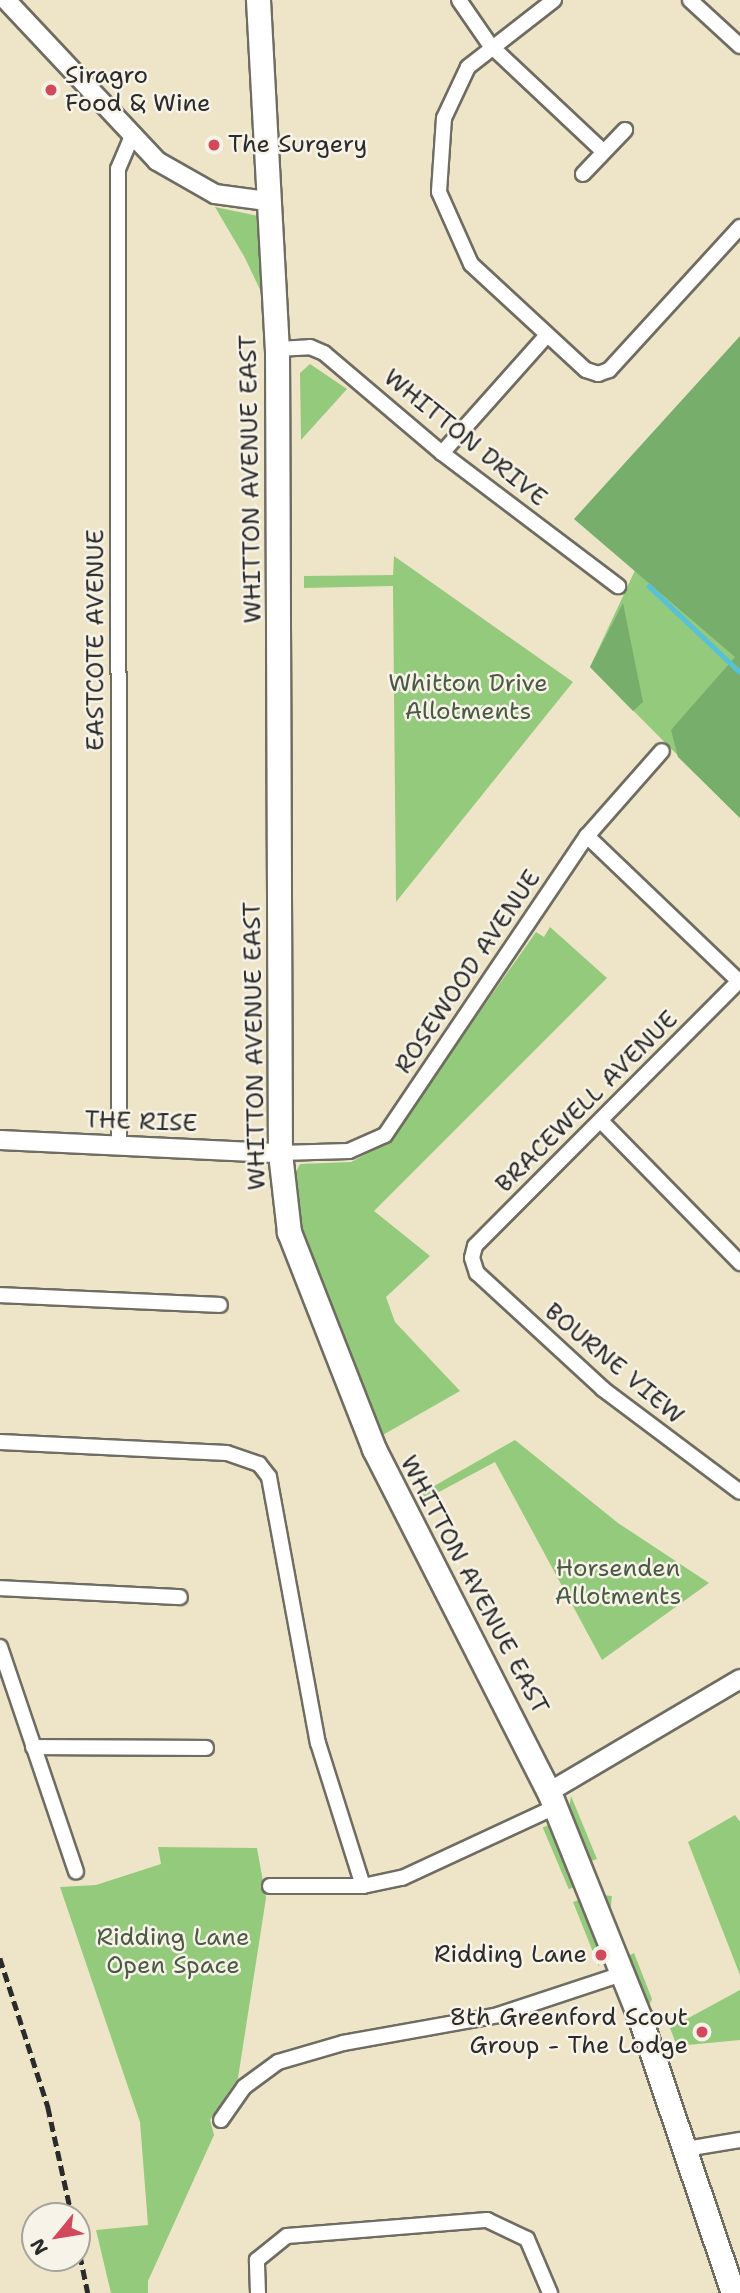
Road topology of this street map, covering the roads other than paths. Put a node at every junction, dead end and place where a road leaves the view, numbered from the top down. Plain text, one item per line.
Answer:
1 (6, 0) edge
2 (258, 0) edge
3 (459, 0) edge
4 (554, 0) edge
5 (691, 0) edge
6 (490, 45) junction
7 (740, 46) edge
8 (625, 131) dead end
9 (131, 138) junction
10 (604, 152) junction
11 (583, 174) dead end
12 (267, 201) junction
13 (740, 228) edge
14 (547, 335) junction
15 (277, 349) junction
16 (442, 453) junction
17 (618, 586) dead end
18 (662, 751) dead end
19 (587, 836) junction
20 (739, 982) edge
21 (601, 1121) junction
22 (0, 1140) edge
23 (119, 1146) junction
24 (280, 1153) junction
25 (472, 1258) joint
26 (740, 1263) edge
27 (0, 1295) edge
28 (220, 1305) dead end
29 (0, 1442) edge
30 (740, 1492) edge
31 (0, 1588) edge
32 (180, 1598) dead end
33 (0, 1647) edge
34 (740, 1679) edge
35 (33, 1748) junction
36 (206, 1748) dead end
37 (552, 1800) junction
38 (76, 1871) dead end
39 (270, 1886) dead end
40 (363, 1886) junction
41 (622, 1974) junction
42 (221, 2120) dead end
43 (740, 2140) edge
44 (686, 2148) junction
45 (258, 2293) edge
46 (550, 2293) edge
47 (733, 2293) edge

1 - 9 street
2 - 12 main road, WHITTON AVENUE EAST
3 - 6 street
4 - 6 street
5 - 7 street
6 - 10 street
6 - 14 street
8 - 10 street
9 - 12 street
9 - 23 street, EASTCOTE AVENUE
10 - 11 street
12 - 15 main road, WHITTON AVENUE EAST
13 - 14 street
14 - 16 street
15 - 16 street, WHITTON DRIVE
15 - 24 main road, WHITTON AVENUE EAST
16 - 17 street, WHITTON DRIVE
18 - 19 street, ROSEWOOD AVENUE
19 - 20 street
19 - 24 street, ROSEWOOD AVENUE
20 - 21 street, BRACEWELL AVENUE
21 - 25 street, BRACEWELL AVENUE
21 - 26 street
22 - 23 street, THE RISE
23 - 24 street, THE RISE
24 - 37 main road, WHITTON AVENUE EAST
25 - 30 street, BOURNE VIEW
27 - 28 street
29 - 40 street
31 - 32 street
33 - 35 street
34 - 37 street
35 - 36 street
35 - 38 street
37 - 40 street
37 - 41 main road, WHITTON AVENUE EAST
39 - 40 street
41 - 42 street
41 - 44 main road, WHITTON AVENUE EAST
43 - 44 street
44 - 47 main road, WHITTON AVENUE EAST
45 - 46 street

